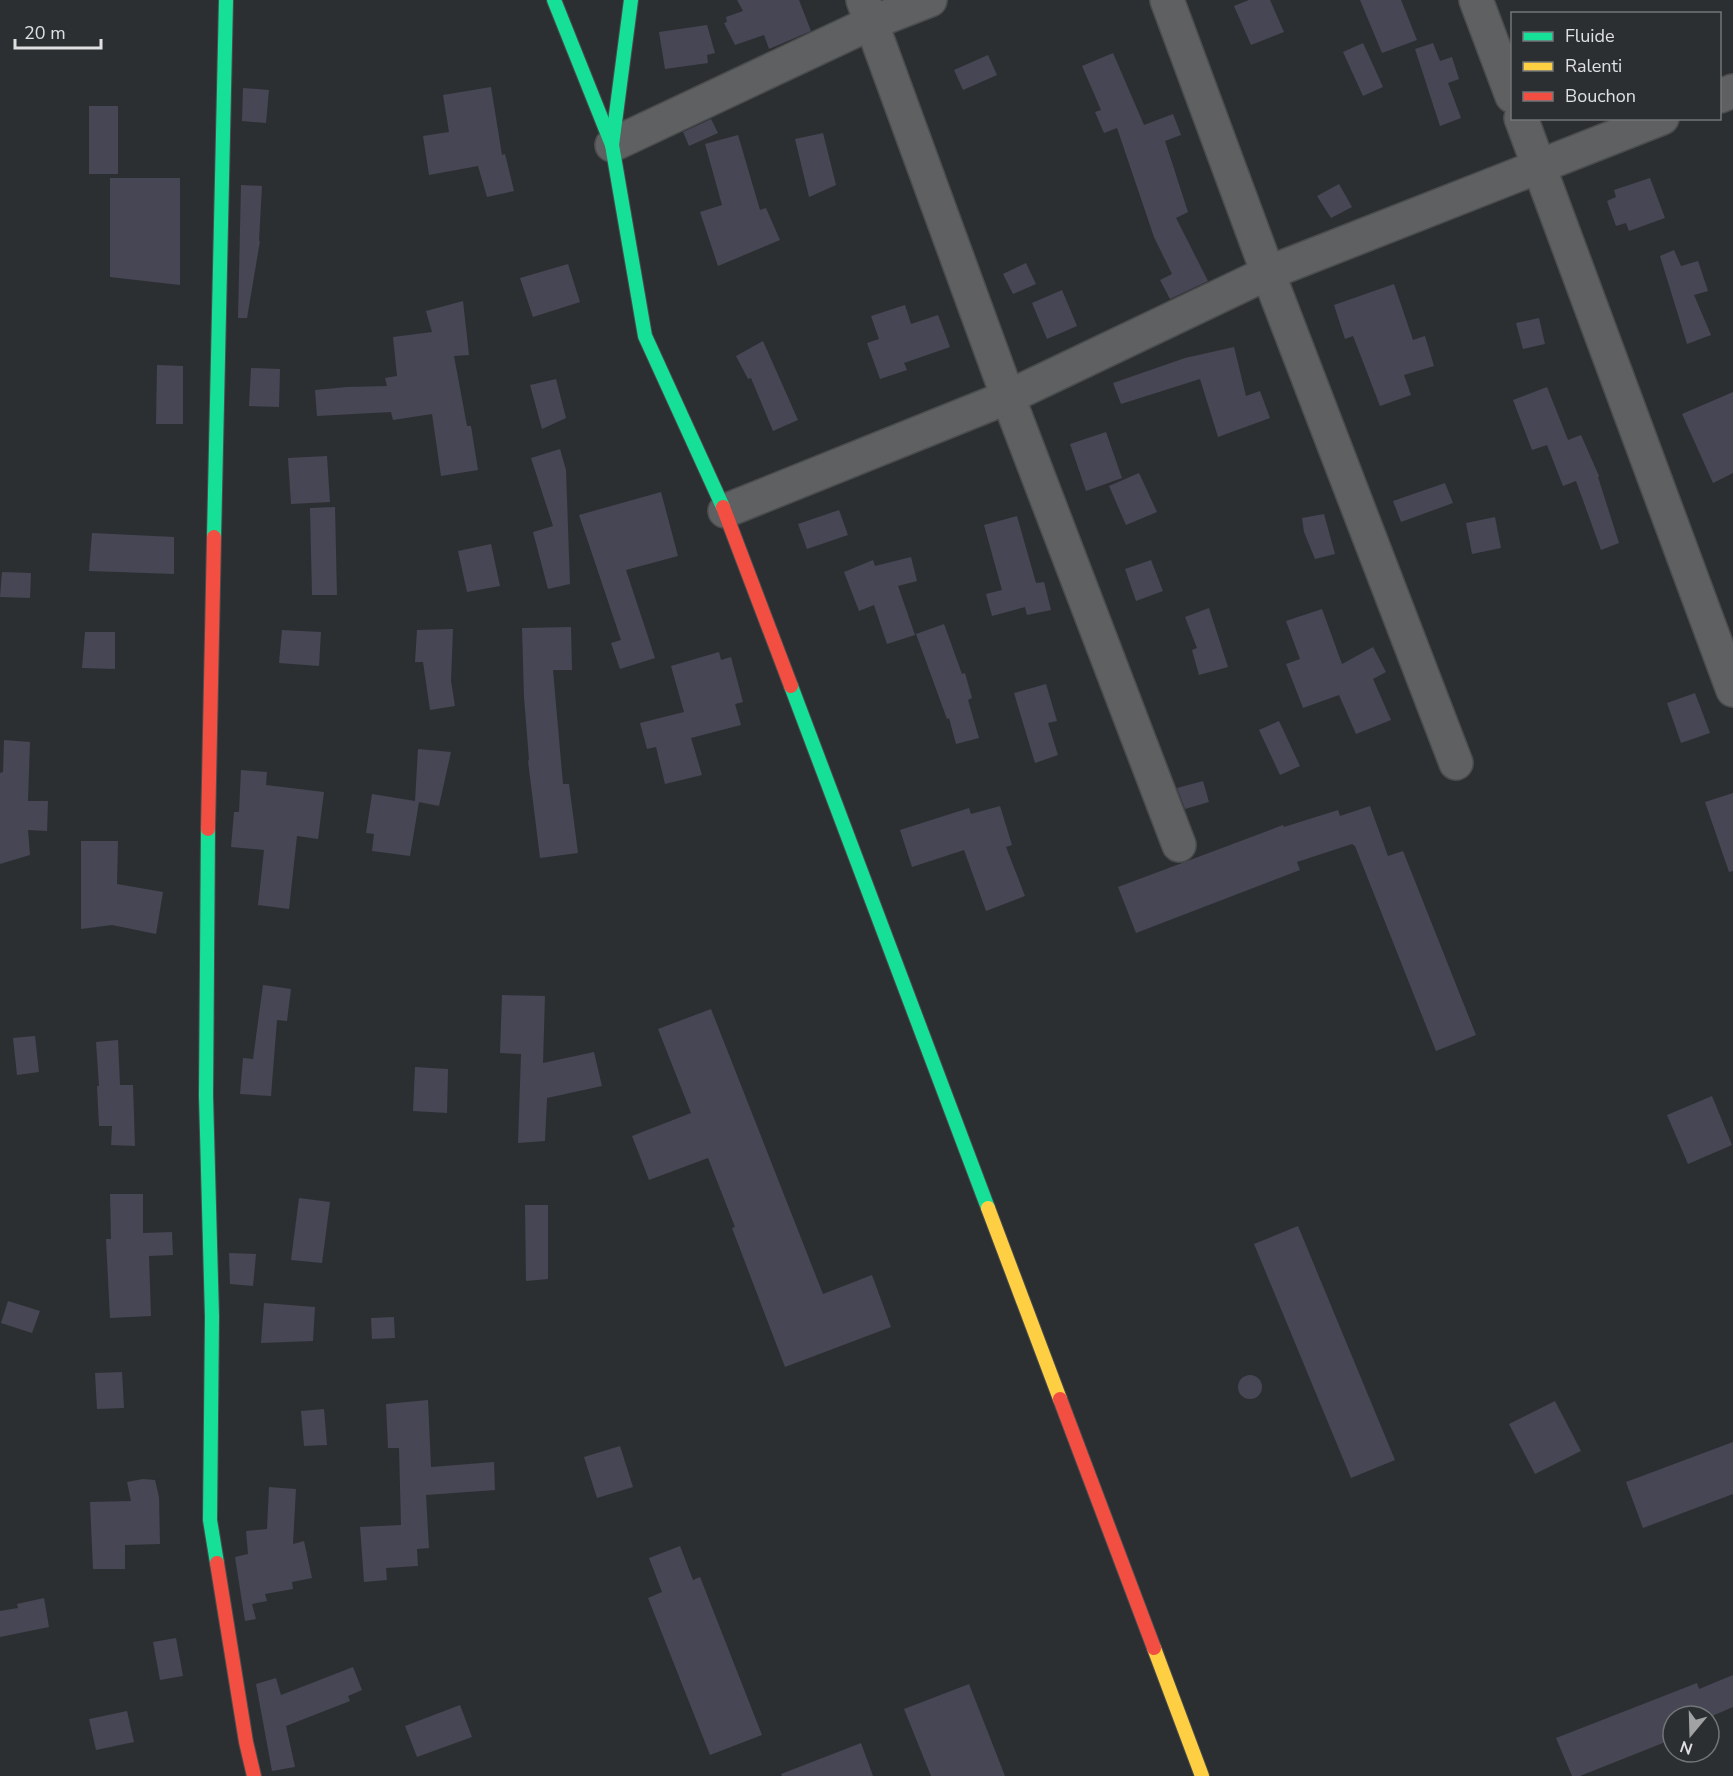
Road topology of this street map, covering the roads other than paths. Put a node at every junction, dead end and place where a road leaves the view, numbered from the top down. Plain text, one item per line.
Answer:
1 (226, 0) edge
2 (554, 0) edge
3 (631, 0) edge
4 (930, 0) edge
5 (1167, 0) edge
6 (1476, 0) edge
7 (867, 12) edge
8 (1511, 93) edge
9 (1522, 120) edge
10 (1657, 120) edge
11 (612, 145) junction
12 (1540, 166) junction
13 (1268, 273) junction
14 (1008, 397) junction
15 (725, 511) junction
16 (1733, 690) edge
17 (1456, 763) dead end
18 (1179, 845) dead end
19 (254, 1776) edge
20 (1202, 1776) edge

1 - 19 main road
2 - 11 main road
3 - 11 main road
4 - 7 street
5 - 13 street
6 - 8 street
7 - 11 street
7 - 14 street
9 - 12 street
10 - 12 street
11 - 15 main road
12 - 13 street
12 - 16 street
13 - 14 street
13 - 17 street
14 - 15 street
14 - 18 street
15 - 20 main road

